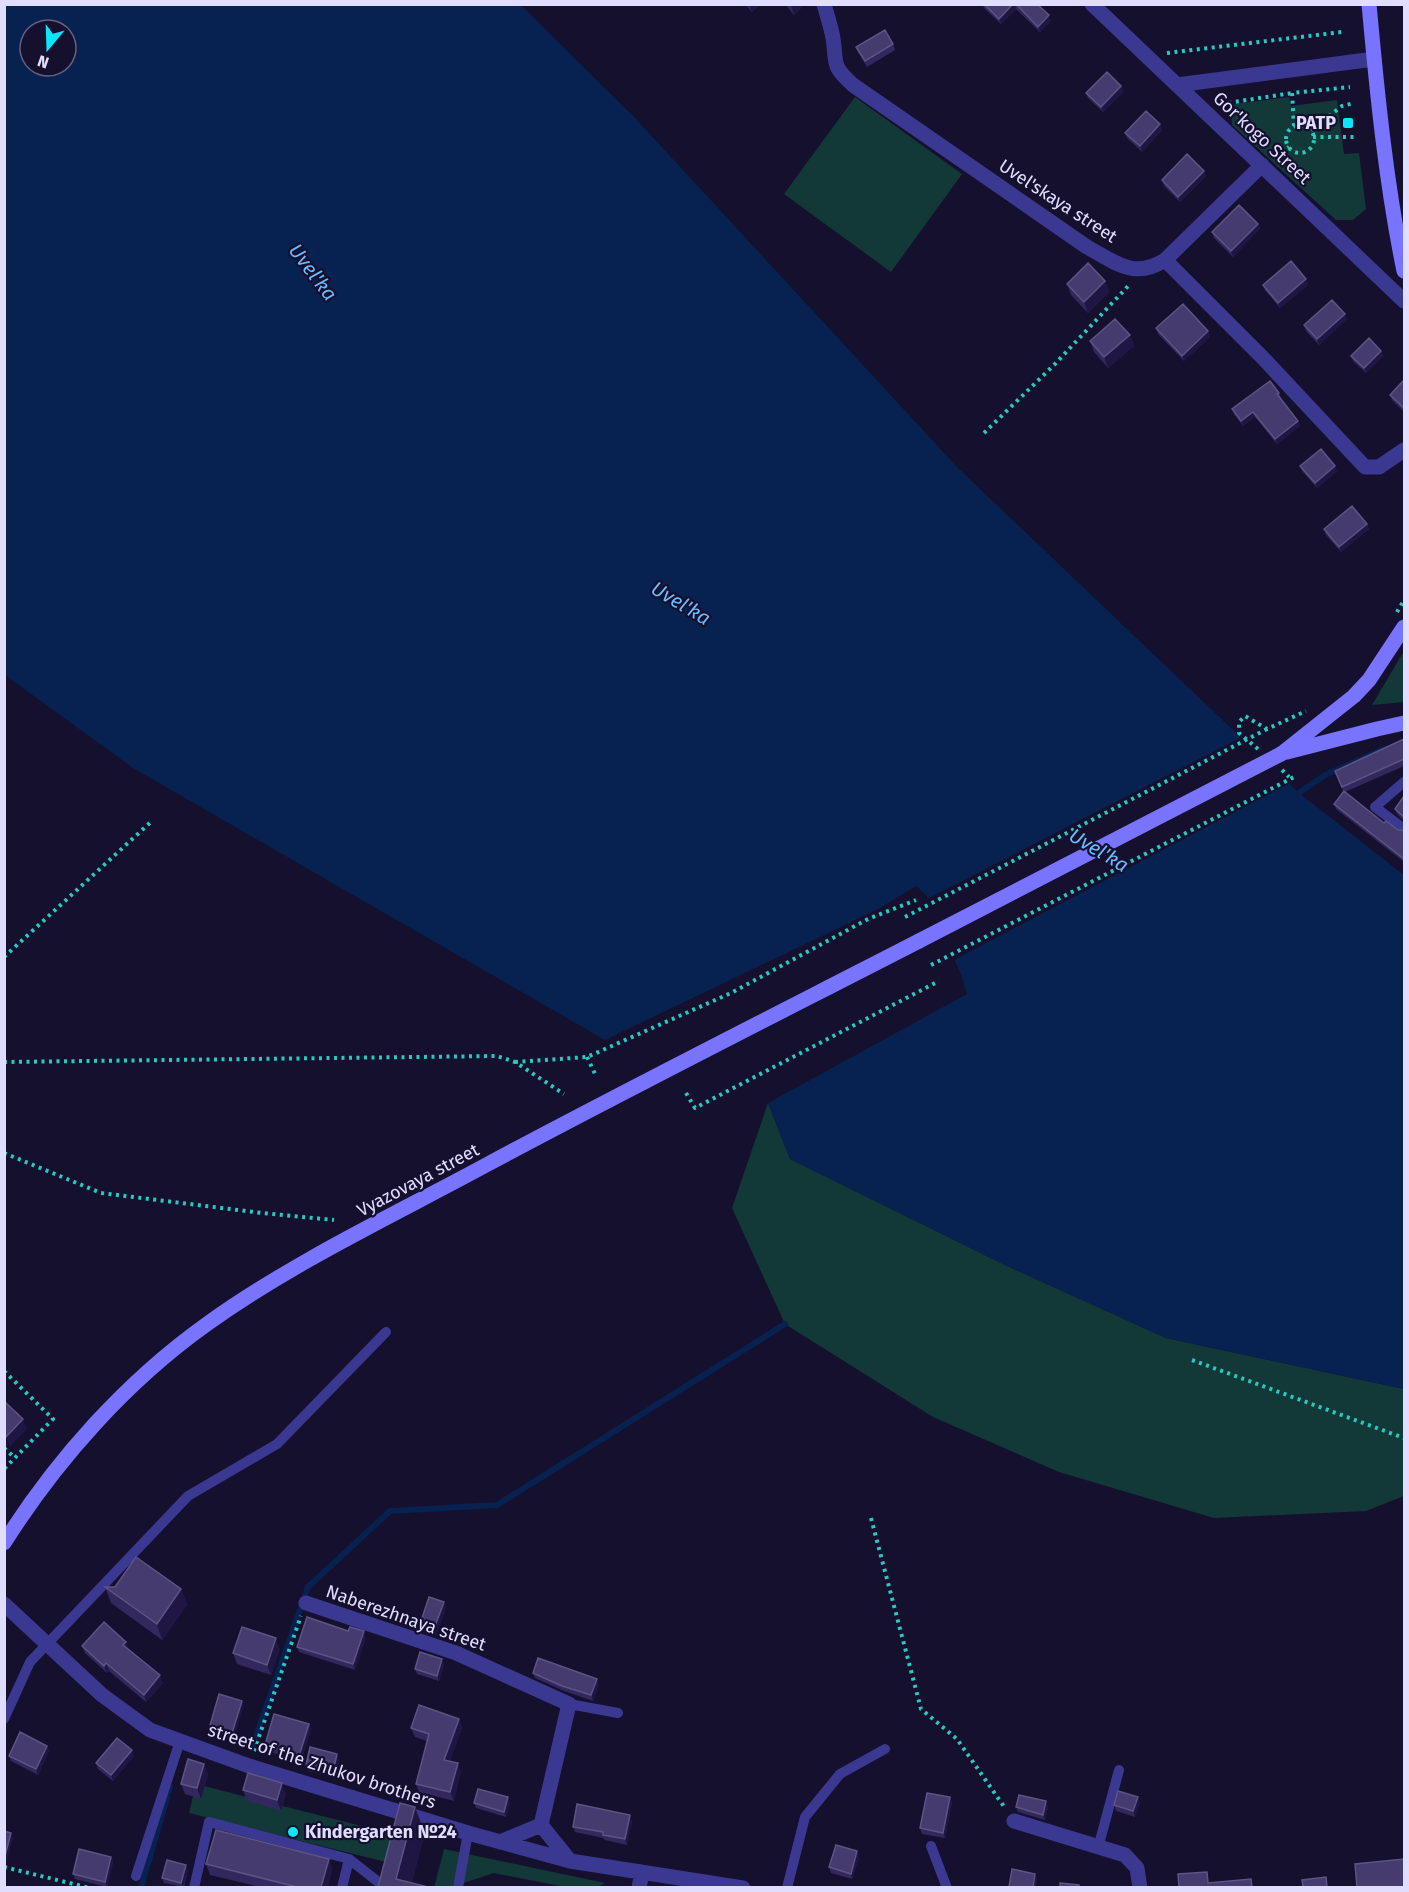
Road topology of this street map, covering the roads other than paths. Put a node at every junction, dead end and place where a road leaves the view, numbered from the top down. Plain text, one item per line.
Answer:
1 (824, 4) edge
2 (1092, 4) edge
3 (1369, 4) edge
4 (1374, 59) junction
5 (1177, 85) junction
6 (1262, 165) junction
7 (1165, 260) junction
8 (1404, 271) edge
9 (1404, 301) edge
10 (1404, 450) edge
11 (1399, 622) edge
12 (1404, 723) edge
13 (1281, 762) junction
14 (1404, 782) edge
15 (1404, 829) edge
16 (386, 1332) dead end
17 (4, 1543) edge
18 (306, 1603) road end
19 (4, 1604) edge
20 (48, 1643) junction
21 (569, 1704) junction
22 (618, 1713) dead end
23 (4, 1719) edge
24 (180, 1741) junction
25 (885, 1749) dead end
26 (1119, 1770) dead end
27 (1014, 1821) road end
28 (542, 1825) junction
29 (468, 1833) junction
30 (500, 1842) junction
31 (931, 1846) dead end
32 (1098, 1848) junction
33 (349, 1859) junction
34 (570, 1861) junction
35 (136, 1876) dead end
36 (640, 1880) edge
37 (194, 1887) edge
38 (342, 1887) edge
39 (386, 1887) edge
40 (458, 1887) edge
41 (742, 1887) edge
42 (787, 1887) edge
43 (947, 1887) edge
44 (1140, 1887) edge

1 - 7 street, Uvel'skaya street
2 - 5 street, Gor'kogo Street
3 - 4 street
4 - 5 street
4 - 8 street
5 - 6 street, Gor'kogo Street
6 - 7 street
6 - 9 street, Gor'kogo Street
7 - 10 street
11 - 13 street
12 - 13 street
13 - 17 street, Vyazovaya street, bridge
14 - 15 lane
16 - 20 lane
18 - 21 street, Naberezhnaya street
19 - 20 street, street of the Zhukov brothers
20 - 23 lane
20 - 24 street, street of the Zhukov brothers
21 - 22 lane
21 - 28 street
24 - 29 street, street of the Zhukov brothers
24 - 35 lane
25 - 42 lane
26 - 32 lane
27 - 32 street
28 - 30 street
28 - 34 street
29 - 30 street, street of the Zhukov brothers
29 - 40 lane
30 - 34 street, street of the Zhukov brothers
31 - 43 lane
32 - 44 street
33 - 37 lane
33 - 38 lane
33 - 39 lane
34 - 36 street, street of the Zhukov brothers
36 - 41 street, street of the Zhukov brothers

